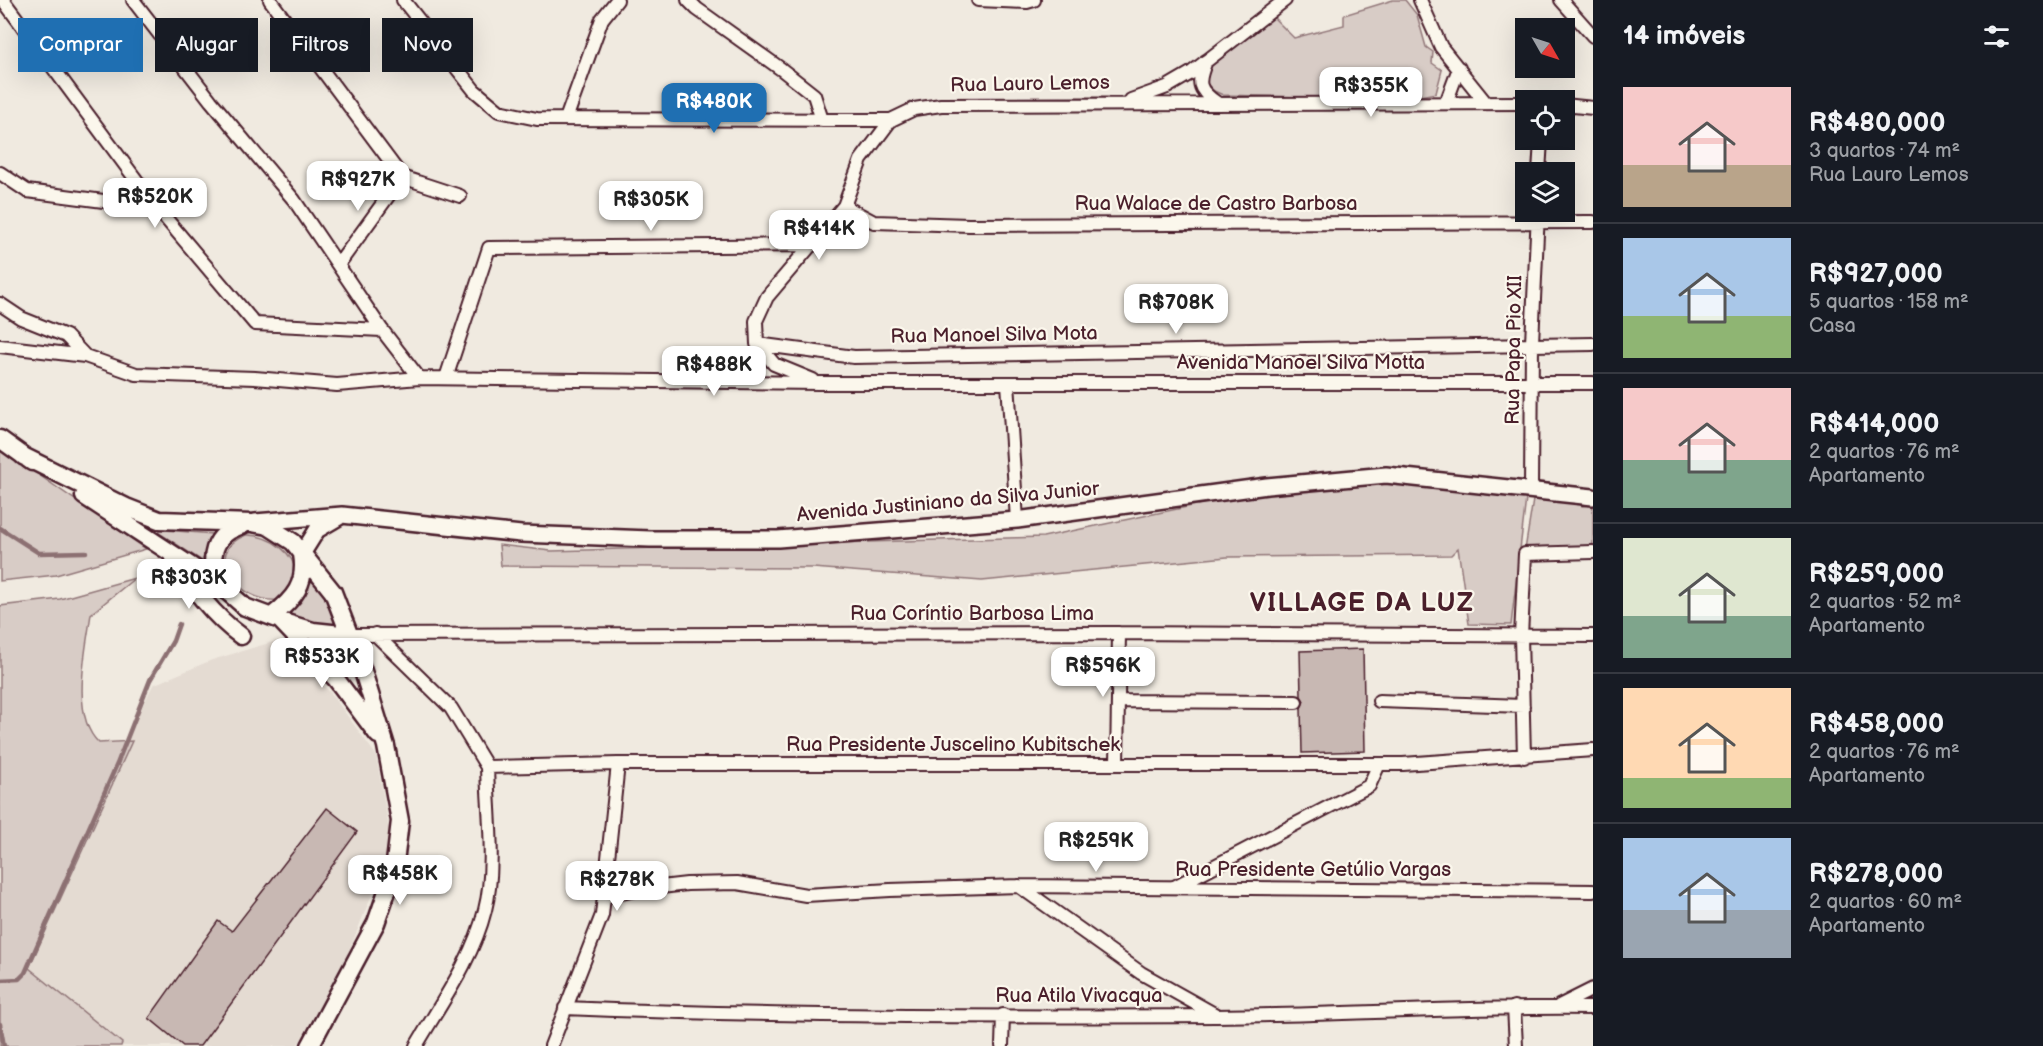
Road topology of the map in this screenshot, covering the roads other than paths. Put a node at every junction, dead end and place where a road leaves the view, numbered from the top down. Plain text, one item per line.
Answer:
1 (3, 0) edge
2 (133, 0) edge
3 (270, 0) edge
4 (403, 0) edge
5 (617, 0) edge
6 (688, 0) edge
7 (978, 0) edge
8 (1034, 0) edge
9 (1285, 0) edge
10 (1420, 0) edge
11 (1562, 0) edge
12 (1593, 36) edge
13 (1208, 57) junction
14 (1458, 68) junction
15 (1486, 102) junction
16 (1123, 103) junction
17 (1217, 103) junction
18 (1446, 103) junction
19 (1515, 103) edge
20 (1575, 106) edge
21 (1593, 108) edge
22 (566, 119) junction
23 (822, 120) junction
24 (891, 120) junction
25 (0, 173) edge
26 (402, 177) junction
27 (460, 196) dead end
28 (844, 206) junction
29 (157, 208) junction
30 (1515, 217) edge
31 (1575, 220) edge
32 (1537, 222) edge
33 (1593, 222) edge
34 (813, 245) junction
35 (338, 265) junction
36 (0, 304) edge
37 (381, 330) junction
38 (1532, 343) junction
39 (757, 344) junction
40 (1593, 344) edge
41 (0, 346) edge
42 (85, 356) junction
43 (419, 378) junction
44 (446, 378) junction
45 (1532, 382) junction
46 (819, 383) junction
47 (1008, 383) junction
48 (1593, 383) edge
49 (0, 440) edge
50 (23, 456) junction
51 (1531, 489) junction
52 (1593, 496) edge
53 (342, 515) junction
54 (1017, 520) junction
55 (252, 523) junction
56 (169, 552) junction
57 (1593, 552) edge
58 (302, 554) junction
59 (220, 585) junction
60 (276, 618) junction
61 (1119, 633) junction
62 (375, 634) junction
63 (350, 635) junction
64 (242, 636) dead end
65 (1521, 636) junction
66 (1593, 636) edge
67 (1118, 701) junction
68 (1296, 702) dead end
69 (1379, 702) dead end
70 (1523, 706) junction
71 (386, 746) junction
72 (1593, 750) edge
73 (1524, 757) junction
74 (618, 764) junction
75 (1117, 764) junction
76 (1379, 764) junction
77 (487, 767) junction
78 (1019, 886) junction
79 (1170, 889) junction
80 (1593, 891) edge
81 (604, 897) junction
82 (1593, 989) edge
83 (1514, 1007) junction
84 (1557, 1007) junction
85 (566, 1008) junction
86 (1591, 1009) edge
87 (1003, 1015) junction
88 (1218, 1016) junction
89 (310, 1046) edge
90 (416, 1046) edge
91 (551, 1046) edge
92 (1002, 1046) edge
93 (1515, 1046) edge

1 - 29 street
2 - 35 street
3 - 26 street
4 - 22 street, Rua Lauro Lemos
5 - 22 street
6 - 23 street
7 - 8 street
9 - 13 street
10 - 14 street
11 - 12 street
13 - 16 street
13 - 17 street
14 - 15 street
14 - 18 street
15 - 18 street, Rua Lauro Lemos
15 - 19 street, Rua Lauro Lemos
16 - 17 street, Rua Lauro Lemos
16 - 24 street, Rua Lauro Lemos
17 - 18 street, Rua Lauro Lemos
20 - 21 street
22 - 23 street, Rua Lauro Lemos
23 - 24 street, Rua Lauro Lemos
24 - 28 street
25 - 29 street
26 - 27 street
26 - 35 street
28 - 30 street, Rua Walace de Castro Barbosa
28 - 34 street
29 - 37 street
31 - 33 street, Rua Walace de Castro Barbosa
32 - 38 street, Rua Papa Pio XII
34 - 39 street
34 - 44 street
35 - 37 street
36 - 42 street
37 - 43 street
38 - 39 street, Rua Manoel Silva Mota
38 - 40 street, Rua Manoel Silva Mota
38 - 45 street, Rua Papa Pio XII
39 - 46 street
41 - 42 street
42 - 43 street, Avenida Manoel Silva Motta
43 - 44 street, Avenida Manoel Silva Motta
44 - 46 street, Avenida Manoel Silva Motta
45 - 47 street, Avenida Manoel Silva Motta
45 - 48 street, Avenida Manoel Silva Motta
45 - 51 street, Rua Papa Pio XII
46 - 47 street, Avenida Manoel Silva Motta
47 - 54 street
49 - 50 main road
50 - 55 main road
50 - 56 main road
51 - 52 street, Avenida Justiniano da Silva Junior
51 - 54 street, Avenida Justiniano da Silva Junior
53 - 54 street, Avenida Justiniano da Silva Junior
53 - 55 street, Avenida Justiniano da Silva Junior
53 - 58 street
55 - 58 main road
55 - 59 main road
56 - 59 main road
56 - 64 main road
57 - 65 street
58 - 60 main road
58 - 63 main road
59 - 60 main road
60 - 63 main road
60 - 71 main road
61 - 62 street, Rua Coríntio Barbosa Lima
61 - 65 street, Rua Coríntio Barbosa Lima
61 - 67 street
62 - 63 street, Rua Coríntio Barbosa Lima
62 - 77 street
63 - 71 main road
65 - 66 street, Rua Coríntio Barbosa Lima
65 - 70 street
67 - 68 street
67 - 75 street
69 - 70 street
70 - 73 street
71 - 89 main road
72 - 73 street, Rua Presidente Juscelino Kubitschek
73 - 76 street, Rua Presidente Juscelino Kubitschek
74 - 75 street, Rua Presidente Juscelino Kubitschek
74 - 77 street, Rua Presidente Juscelino Kubitschek
74 - 81 street
75 - 76 street, Rua Presidente Juscelino Kubitschek
76 - 79 street
77 - 90 street
78 - 79 street, Rua Presidente Getúlio Vargas
78 - 81 street, Rua Presidente Getúlio Vargas
78 - 88 street
79 - 80 street, Rua Presidente Getúlio Vargas
81 - 85 street
82 - 84 street
83 - 84 street, Rua Atila Vivacqua
83 - 88 street, Rua Atila Vivacqua
83 - 93 street
84 - 86 street, Rua Atila Vivacqua
85 - 87 street, Rua Atila Vivacqua
85 - 91 street
87 - 88 street, Rua Atila Vivacqua
87 - 92 street

